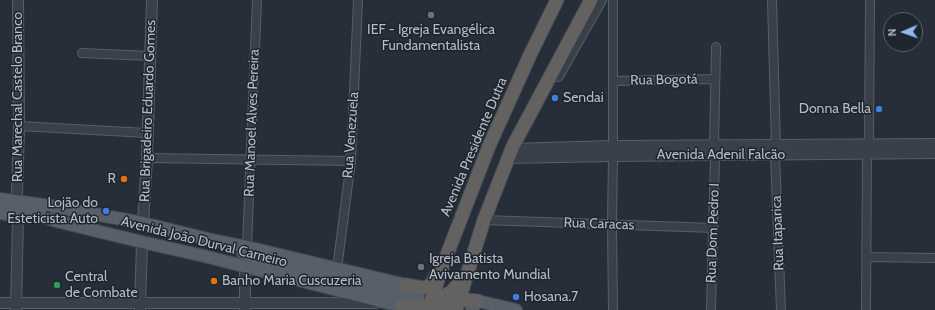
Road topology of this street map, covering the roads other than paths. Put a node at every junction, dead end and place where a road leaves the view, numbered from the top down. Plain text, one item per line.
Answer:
1 (18, 0) edge
2 (152, 0) edge
3 (257, 0) edge
4 (358, 0) edge
5 (557, 0) edge
6 (591, 0) edge
7 (600, 0) edge
8 (613, 0) edge
9 (772, 0) edge
10 (870, 0) edge
11 (716, 47) dead end
12 (82, 53) dead end
13 (150, 56) junction
14 (715, 79) junction
15 (613, 81) junction
16 (19, 126) junction
17 (147, 133) junction
18 (935, 144) edge
19 (868, 149) junction
20 (920, 149) junction
21 (775, 150) junction
22 (510, 151) junction
23 (613, 151) junction
24 (715, 151) junction
25 (935, 153) edge
26 (147, 158) junction
27 (251, 160) junction
28 (351, 161) junction
29 (0, 191) edge
30 (17, 195) junction
31 (0, 199) edge
32 (0, 203) edge
33 (51, 206) junction
34 (0, 213) edge
35 (18, 216) junction
36 (484, 220) junction
37 (56, 221) junction
38 (143, 223) junction
39 (612, 224) junction
40 (714, 228) junction
41 (212, 240) junction
42 (142, 242) junction
43 (247, 247) junction
44 (210, 257) junction
45 (867, 257) junction
46 (935, 258) edge
47 (270, 262) junction
48 (443, 266) junction
49 (245, 267) junction
50 (337, 269) junction
51 (466, 277) junction
52 (405, 299) edge
53 (0, 303) edge
54 (388, 303) junction
55 (140, 306) edge
56 (245, 306) edge
57 (457, 306) edge
58 (475, 306) edge
59 (16, 307) edge
60 (434, 308) edge
61 (516, 310) edge
62 (613, 310) edge
63 (711, 310) edge
64 (781, 310) edge
65 (866, 310) edge

1 - 16 street, Rua Marechal Castelo Branco
2 - 13 street, Rua Brigadeiro Eduardo Gomes
3 - 27 street, Rua Manoel Alves Pereira
4 - 28 street, Rua Venezuela
5 - 48 highway, Avenida Presidente Dutra
6 - 22 highway
7 - 22 street
8 - 15 street
9 - 21 street, Rua Itaparica
10 - 19 street
11 - 14 street, Rua Dom Pedro I
12 - 13 street
13 - 17 street, Rua Brigadeiro Eduardo Gomes
14 - 15 street, Rua Bogotá
14 - 24 street, Rua Dom Pedro I
15 - 23 street
16 - 17 street
16 - 30 street, Rua Marechal Castelo Branco
17 - 26 street, Rua Brigadeiro Eduardo Gomes
18 - 20 street, Avenida Adenil Falcão
19 - 20 street, Avenida Adenil Falcão
19 - 21 street, Avenida Adenil Falcão
19 - 45 street
20 - 25 street, Avenida Adenil Falcão
21 - 24 street, Avenida Adenil Falcão
21 - 64 street, Rua Itaparica
22 - 23 street, Avenida Adenil Falcão
22 - 36 highway
23 - 24 street, Avenida Adenil Falcão
23 - 39 street
24 - 40 street, Rua Dom Pedro I
26 - 27 street
26 - 38 street, Rua Brigadeiro Eduardo Gomes
27 - 28 street
27 - 43 street, Rua Manoel Alves Pereira
28 - 50 street, Rua Venezuela
29 - 30 main road
30 - 33 main road
31 - 33 main road, Avenida João Durval Carneiro
32 - 37 main road, Avenida João Durval Carneiro
33 - 38 main road, Avenida João Durval Carneiro
34 - 35 main road
35 - 37 main road
35 - 59 street
36 - 39 street, Rua Caracas
36 - 51 highway
37 - 42 main road, Avenida João Durval Carneiro
38 - 41 main road, Avenida João Durval Carneiro
39 - 40 street, Rua Caracas
39 - 62 street
40 - 63 street, Rua Dom Pedro I
41 - 43 main road, Avenida João Durval Carneiro
41 - 47 main road
42 - 44 main road, Avenida João Durval Carneiro
42 - 55 street
43 - 50 main road, Avenida João Durval Carneiro
44 - 47 main road
44 - 49 main road, Avenida João Durval Carneiro
45 - 46 street
45 - 65 street
47 - 52 main road
48 - 52 highway
48 - 60 highway, Avenida Presidente Dutra
49 - 54 main road, Avenida João Durval Carneiro
49 - 56 street
50 - 52 main road, Avenida João Durval Carneiro
51 - 57 highway
51 - 58 highway
51 - 60 highway
52 - 54 main road, Avenida João Durval Carneiro
52 - 60 highway
53 - 59 street
54 - 56 street
55 - 56 street
55 - 59 street
57 - 58 highway
57 - 60 highway
58 - 61 main road

